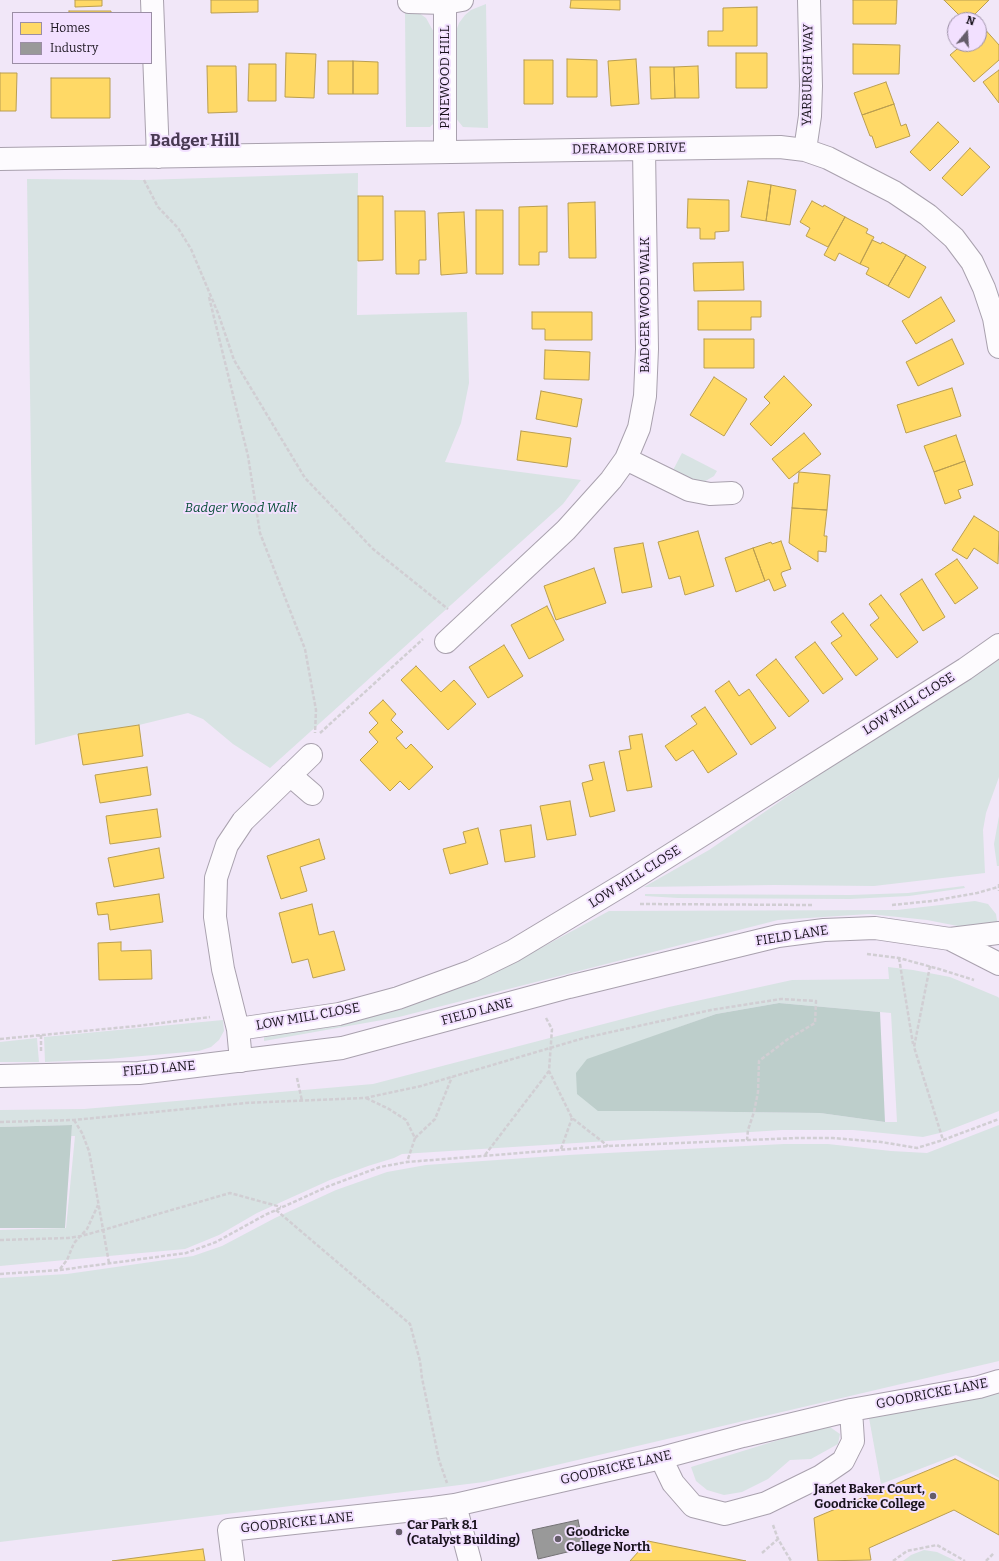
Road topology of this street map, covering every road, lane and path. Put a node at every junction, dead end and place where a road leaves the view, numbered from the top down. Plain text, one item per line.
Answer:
1 (152, 0) edge
2 (808, 0) edge
3 (454, 1) edge
4 (409, 2) dead end
5 (644, 149) junction
6 (805, 150) junction
7 (445, 152) junction
8 (136, 157) junction
9 (158, 157) junction
10 (0, 159) edge
11 (207, 289) junction
12 (999, 347) edge
13 (626, 458) junction
14 (732, 493) dead end
15 (452, 612) dead end
16 (446, 642) dead end
17 (999, 645) edge
18 (313, 747) joint
19 (290, 775) junction
20 (312, 794) dead end
21 (999, 886) edge
22 (999, 891) edge
23 (608, 894) junction
24 (816, 905) dead end
25 (891, 905) dead end
26 (999, 933) edge
27 (950, 939) junction
28 (899, 958) dead end
29 (999, 964) edge
30 (930, 966) dead end
31 (546, 1018) dead end
32 (235, 1021) junction
33 (41, 1035) junction
34 (0, 1039) edge
35 (552, 1047) junction
36 (914, 1047) junction
37 (41, 1054) dead end
38 (241, 1061) junction
39 (549, 1071) junction
40 (0, 1076) edge
41 (297, 1077) dead end
42 (452, 1077) junction
43 (365, 1098) junction
44 (302, 1101) junction
45 (572, 1118) junction
46 (999, 1118) edge
47 (74, 1120) junction
48 (0, 1122) edge
49 (415, 1138) junction
50 (747, 1140) junction
51 (943, 1140) junction
52 (608, 1146) junction
53 (561, 1149) junction
54 (485, 1155) junction
55 (407, 1162) junction
56 (98, 1205) junction
57 (282, 1207) junction
58 (276, 1210) junction
59 (103, 1230) junction
60 (81, 1236) junction
61 (0, 1240) edge
62 (109, 1263) junction
63 (60, 1270) junction
64 (0, 1274) edge
65 (999, 1381) edge
66 (850, 1410) junction
67 (661, 1458) junction
68 (766, 1503) junction
69 (455, 1505) junction
70 (778, 1539) junction
71 (762, 1553) dead end
72 (994, 1553) dead end
73 (234, 1561) edge
74 (470, 1561) edge
75 (791, 1561) edge
76 (893, 1561) edge
77 (965, 1561) edge
78 (986, 1561) edge

1 - 9 street
2 - 6 street, YARBURGH WAY
3 - 4 street, PINEWOOD HILL
3 - 7 street, PINEWOOD HILL
5 - 6 street, DERAMORE DRIVE
5 - 7 street, DERAMORE DRIVE
5 - 13 street, BADGER WOOD WALK
6 - 12 street, DERAMORE DRIVE
7 - 9 street, DERAMORE DRIVE
8 - 9 street, DERAMORE DRIVE
8 - 10 street, DERAMORE DRIVE
8 - 11 path
11 - 15 path
11 - 18 path
13 - 14 street
13 - 16 street, BADGER WOOD WALK
17 - 23 street, LOW MILL CLOSE
18 - 19 street
19 - 20 street
19 - 32 street
21 - 22 path
21 - 25 path
23 - 24 path
23 - 32 street, LOW MILL CLOSE
26 - 27 street, FIELD LANE
27 - 29 street, FIELD LANE
27 - 38 street, FIELD LANE
28 - 36 path
30 - 36 path
31 - 35 path
32 - 33 path
32 - 38 street
33 - 34 path
33 - 37 path
35 - 39 path
35 - 42 path
35 - 50 path
36 - 51 path
38 - 40 street, FIELD LANE
39 - 45 path
39 - 54 path
41 - 44 path
42 - 43 path
42 - 49 path
43 - 44 path
43 - 49 path
44 - 47 path
45 - 52 path
45 - 53 path
46 - 51 path
47 - 48 path
47 - 56 path
49 - 55 path
50 - 51 path
50 - 52 path
52 - 53 path
53 - 54 path
54 - 55 path
55 - 57 path
56 - 59 path
56 - 60 path
57 - 58 path
57 - 59 path
58 - 62 path
58 - 69 path
59 - 60 path
59 - 62 path
60 - 61 path
60 - 63 path
62 - 63 path
63 - 64 path
65 - 66 street, GOODRICKE LANE
66 - 67 street, GOODRICKE LANE
66 - 68 street
67 - 68 street
67 - 69 street, GOODRICKE LANE
68 - 70 path
69 - 73 street, GOODRICKE LANE
69 - 74 street
70 - 71 path
70 - 75 path
72 - 78 path
76 - 77 path

